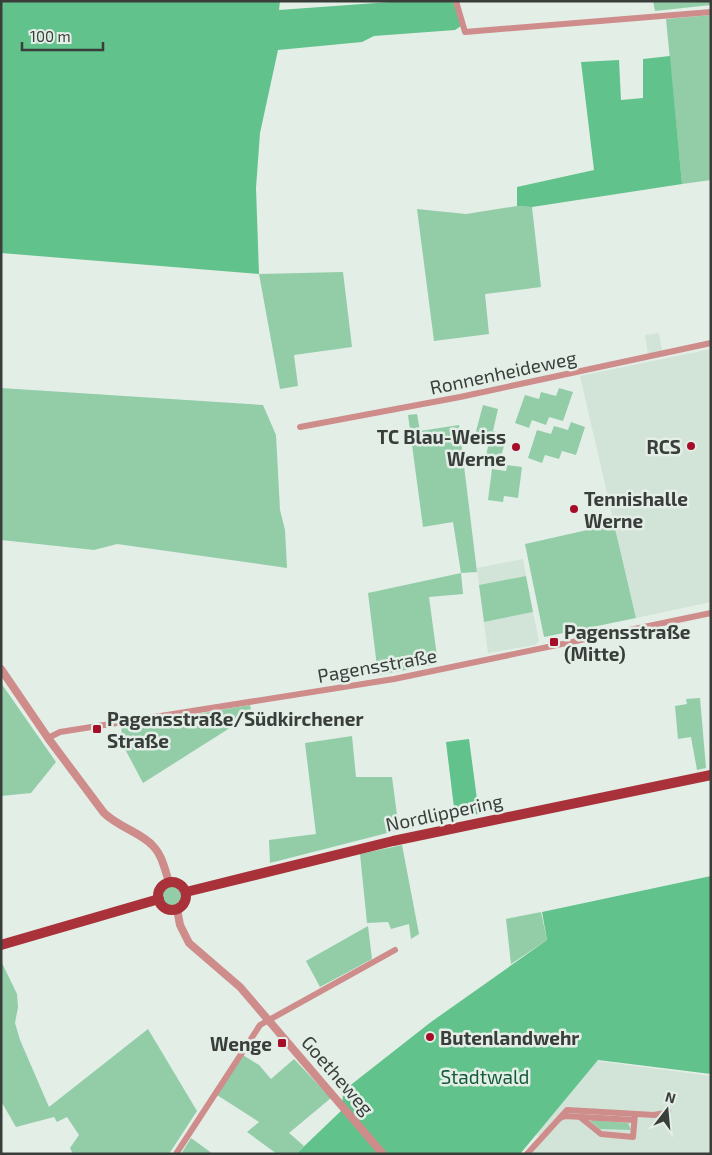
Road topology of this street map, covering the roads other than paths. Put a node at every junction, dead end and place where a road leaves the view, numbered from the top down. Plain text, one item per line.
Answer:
1 (456, 1) edge
2 (711, 12) edge
3 (711, 343) edge
4 (300, 427) dead end
5 (711, 613) edge
6 (1, 669) edge
7 (48, 738) junction
8 (711, 775) edge
9 (169, 882) junction
10 (186, 892) junction
11 (158, 899) junction
12 (177, 909) junction
13 (1, 945) edge
14 (395, 950) dead end
15 (268, 1019) junction
16 (668, 1110) dead end
17 (580, 1117) junction
18 (635, 1117) junction
19 (556, 1120) junction
20 (176, 1154) edge
21 (383, 1154) edge
22 (527, 1154) edge

1 - 2 street
3 - 4 street, Ronnenheideweg
5 - 7 street, Pagensstraße
6 - 7 street
7 - 9 street
8 - 10 main road, Nordlippering
9 - 10 main road
9 - 11 main road
10 - 12 main road
11 - 12 main road
11 - 13 main road
12 - 15 street, Goetheweg
14 - 15 street
15 - 20 street
15 - 21 street, Goetheweg
16 - 18 street
17 - 18 street
17 - 18 street
17 - 19 street
18 - 19 street
19 - 22 street

